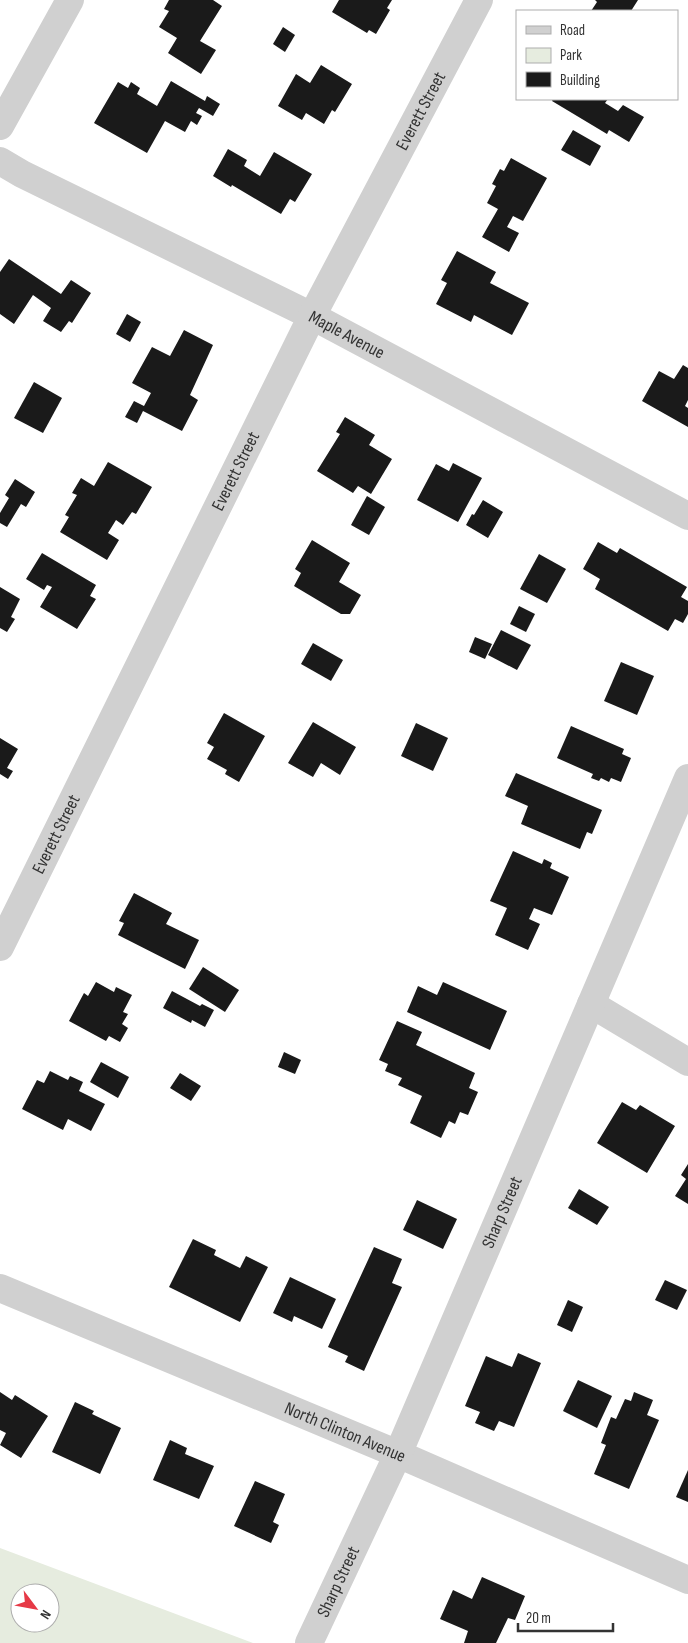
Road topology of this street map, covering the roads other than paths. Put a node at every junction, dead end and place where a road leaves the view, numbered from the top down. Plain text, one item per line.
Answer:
1 (70, 0) edge
2 (479, 0) edge
3 (0, 126) edge
4 (0, 161) edge
5 (312, 316) junction
6 (688, 516) edge
7 (688, 778) edge
8 (0, 947) edge
9 (591, 1004) junction
10 (688, 1062) edge
11 (0, 1288) edge
12 (398, 1454) junction
13 (688, 1580) edge
14 (310, 1643) edge

1 - 3 street
2 - 5 street, Everett Street
4 - 5 street, Maple Avenue
5 - 6 street, Maple Avenue
5 - 8 street, Everett Street
7 - 9 street, Sharp Street
9 - 10 street
9 - 12 street, Sharp Street
11 - 12 street, North Clinton Avenue
12 - 13 street, North Clinton Avenue
12 - 14 street, Sharp Street

